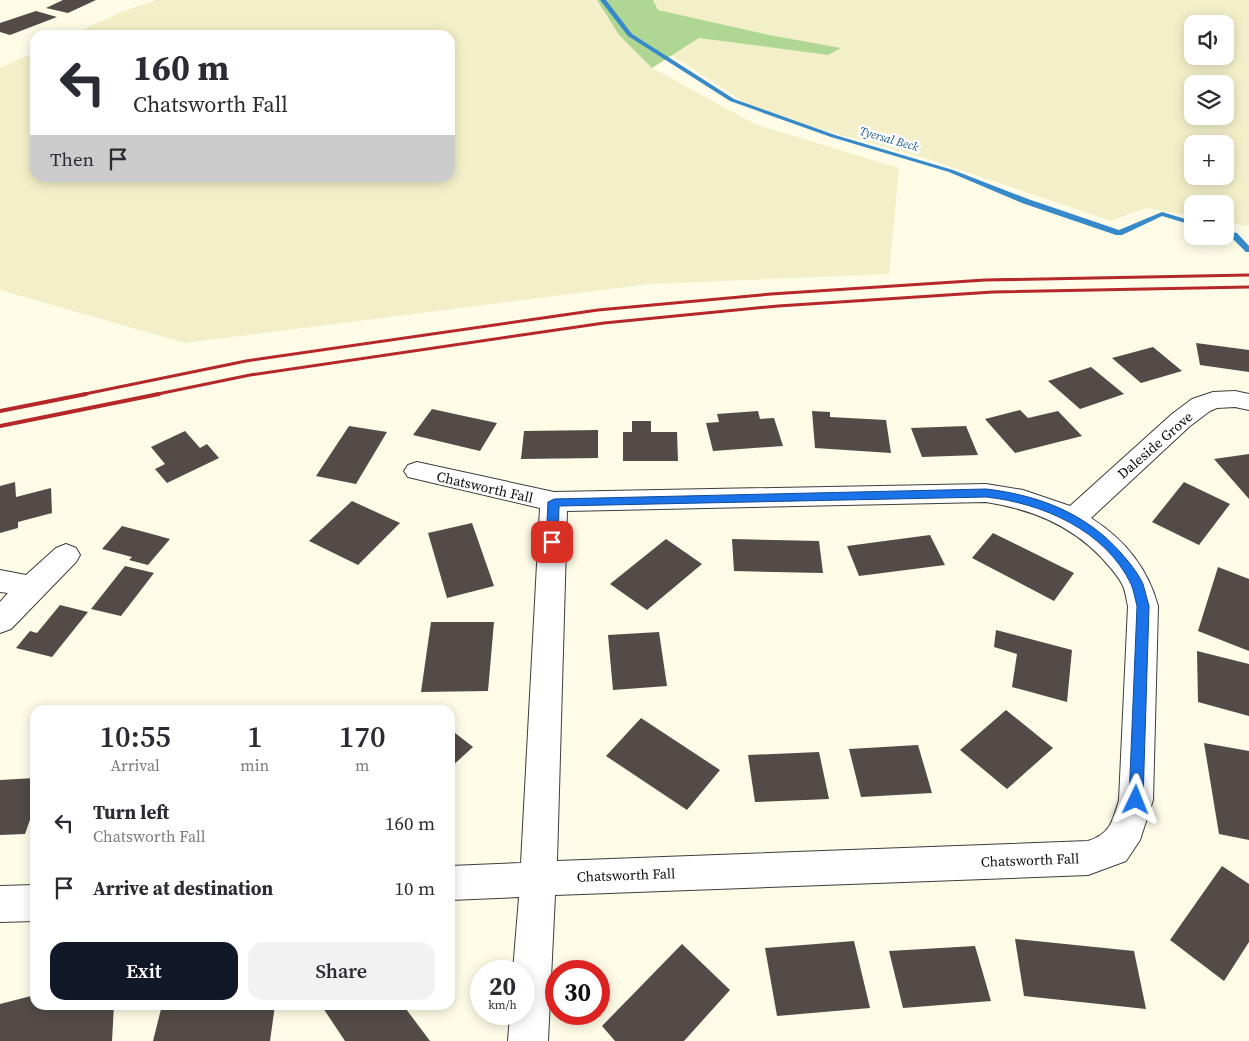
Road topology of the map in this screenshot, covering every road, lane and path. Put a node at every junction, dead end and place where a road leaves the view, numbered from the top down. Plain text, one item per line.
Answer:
1 (1249, 402) edge
2 (417, 471) dead end
3 (554, 502) junction
4 (1073, 519) junction
5 (66, 556) dead end
6 (0, 582) edge
7 (32, 587) junction
8 (0, 621) edge
9 (538, 879) junction
10 (455, 883) edge
11 (30, 903) edge
12 (0, 904) edge
13 (528, 1041) edge

1 - 4 street, Daleside Grove
2 - 3 street, Chatsworth Fall
3 - 4 street, Chatsworth Fall
3 - 9 street
4 - 9 street, Chatsworth Fall
5 - 7 street
6 - 7 street
7 - 8 street
9 - 10 street, Chatsworth Fall
9 - 13 street
11 - 12 street

